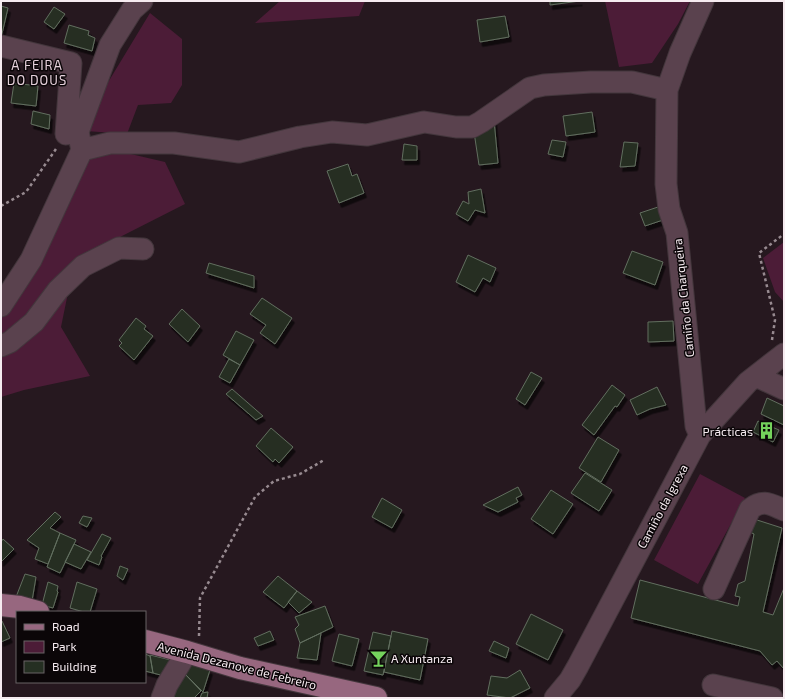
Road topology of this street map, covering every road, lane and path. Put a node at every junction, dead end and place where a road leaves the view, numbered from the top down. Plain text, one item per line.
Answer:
1 (142, 1) edge
2 (703, 1) edge
3 (1, 46) edge
4 (667, 90) junction
5 (66, 134) joint
6 (82, 150) junction
7 (1, 206) edge
8 (784, 234) edge
9 (143, 249) dead end
10 (1, 306) edge
11 (1, 346) edge
12 (770, 365) edge
13 (784, 388) edge
14 (700, 435) junction
15 (324, 460) dead end
16 (784, 510) edge
17 (714, 589) dead end
18 (1, 605) edge
19 (34, 611) edge
20 (146, 641) edge
21 (193, 654) junction
22 (713, 685) dead end
23 (567, 689) edge
24 (162, 698) edge
25 (376, 698) edge
26 (555, 698) edge
27 (772, 698) edge

1 - 6 street
2 - 4 street, Camiño da Charqueira
3 - 5 street
4 - 6 street
4 - 14 street, Camiño da Charqueira
5 - 7 path
6 - 10 street
8 - 12 path
9 - 11 street
12 - 13 street
12 - 14 street, Camiño da Igrexa
14 - 23 street, Camiño da Igrexa
15 - 21 path
16 - 17 street
18 - 19 main road
20 - 21 main road, Avenida Dezanove de Febreiro
21 - 24 street
21 - 25 main road, Avenida Dezanove de Febreiro
22 - 27 street
23 - 26 street, Camiño da Igrexa

